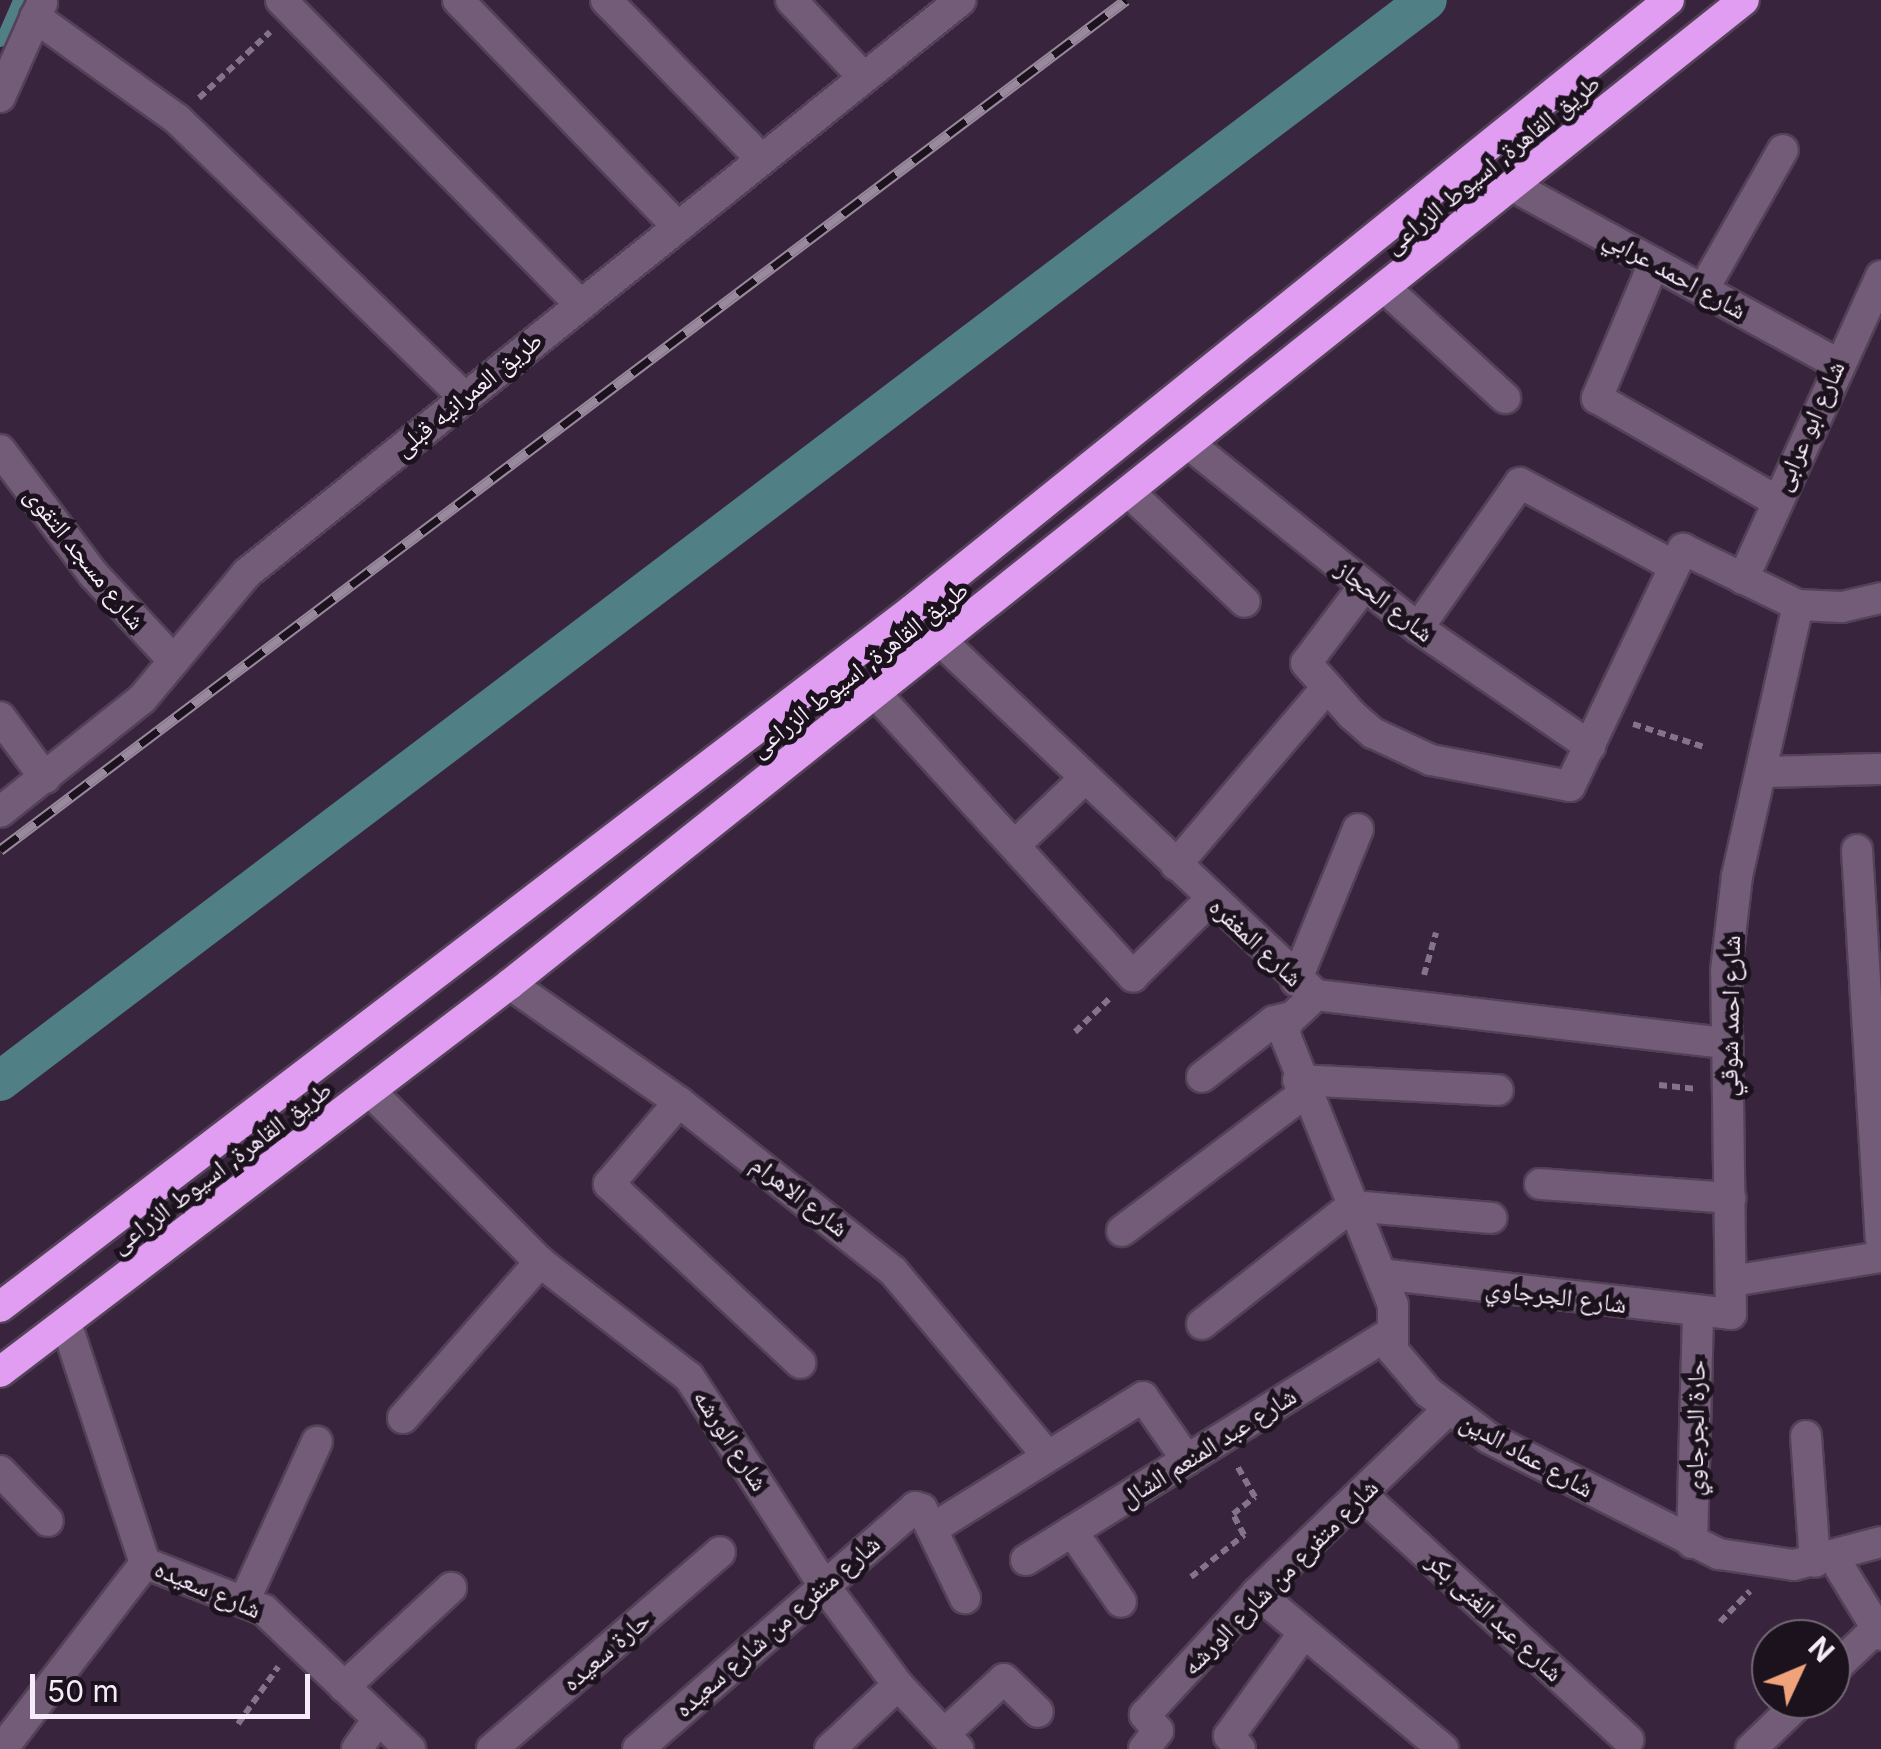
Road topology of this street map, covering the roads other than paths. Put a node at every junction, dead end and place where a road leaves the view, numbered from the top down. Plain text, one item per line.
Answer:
1 (458, 0) edge
2 (606, 0) edge
3 (791, 0) edge
4 (961, 0) edge
5 (1669, 0) edge
6 (1744, 0) edge
7 (287, 5) edge
8 (39, 9) edge
9 (862, 77) junction
10 (0, 97) edge
11 (1528, 113) junction
12 (1558, 150) junction
13 (1782, 150) dead end
14 (760, 158) junction
15 (1513, 186) junction
16 (677, 226) junction
17 (1654, 264) junction
18 (1880, 280) edge
19 (1385, 288) junction
20 (1703, 290) junction
21 (580, 304) junction
22 (1836, 363) junction
23 (464, 398) junction
24 (1505, 398) dead end
25 (1190, 444) junction
26 (0, 450) edge
27 (1130, 493) junction
28 (1777, 501) junction
29 (1678, 557) junction
30 (1743, 579) junction
31 (1364, 586) junction
32 (1881, 598) edge
33 (1245, 602) dead end
34 (1798, 604) junction
35 (1418, 628) junction
36 (942, 642) junction
37 (174, 660) junction
38 (1326, 689) junction
39 (876, 694) junction
40 (0, 716) edge
41 (1590, 746) junction
42 (1881, 769) edge
43 (1764, 772) junction
44 (45, 778) junction
45 (1084, 780) junction
46 (0, 812) edge
47 (1358, 829) dead end
48 (1015, 845) junction
49 (1857, 850) dead end
50 (1176, 865) junction
51 (1211, 899) junction
52 (510, 984) junction
53 (1306, 988) junction
54 (386, 1017) junction
55 (1291, 1017) junction
56 (1726, 1043) junction
57 (417, 1055) junction
58 (1202, 1077) dead end
59 (1301, 1087) junction
60 (370, 1090) junction
61 (1498, 1090) dead end
62 (679, 1102) junction
63 (1540, 1184) dead end
64 (1730, 1198) junction
65 (1352, 1206) junction
66 (1491, 1218) dead end
67 (1122, 1231) dead end
68 (1881, 1239) edge
69 (1881, 1257) edge
70 (540, 1262) junction
71 (1381, 1274) junction
72 (1732, 1281) junction
73 (0, 1307) edge
74 (1698, 1313) junction
75 (1731, 1314) joint
76 (66, 1323) junction
77 (1202, 1324) dead end
78 (1389, 1334) junction
79 (800, 1363) dead end
80 (0, 1372) edge
81 (1448, 1410) junction
82 (403, 1418) dead end
83 (1806, 1436) dead end
84 (317, 1442) dead end
85 (1047, 1455) junction
86 (1186, 1460) junction
87 (0, 1471) edge
88 (1362, 1495) junction
89 (925, 1518) junction
90 (48, 1520) dead end
91 (1072, 1531) junction
92 (1881, 1542) edge
93 (1692, 1543) junction
94 (720, 1552) dead end
95 (1026, 1560) dead end
96 (1825, 1560) junction
97 (145, 1563) junction
98 (822, 1584) junction
99 (451, 1588) dead end
100 (1256, 1593) junction
101 (965, 1598) dead end
102 (245, 1599) junction
103 (1121, 1602) dead end
104 (1879, 1632) edge
105 (1303, 1634) junction
106 (1851, 1655) edge
107 (898, 1685) junction
108 (344, 1687) junction
109 (1038, 1712) dead end
110 (1782, 1719) edge
111 (377, 1720) junction
112 (1628, 1740) dead end
113 (951, 1742) edge
114 (2, 1749) edge
115 (357, 1749) edge
116 (410, 1749) edge
117 (492, 1749) edge
118 (638, 1749) edge
119 (830, 1749) edge
120 (1144, 1749) edge
121 (1240, 1749) edge
122 (1443, 1749) edge
123 (1751, 1749) edge

1 - 16 street
2 - 14 street
3 - 9 street
4 - 9 street, طريق العمرانيه قبلى
5 - 11 highway, طريق القاهرة, اسيوط الزراعى
6 - 12 highway, طريق القاهرة, اسيوط الزراعى
7 - 21 street
8 - 10 street
8 - 23 street
9 - 14 street, طريق العمرانيه قبلى
11 - 12 highway
11 - 54 highway, طريق القاهرة, اسيوط الزراعى
12 - 15 highway, طريق القاهرة, اسيوط الزراعى
13 - 20 street
14 - 16 street, طريق العمرانيه قبلى
15 - 17 street, شارع احمد عرابي
15 - 19 highway, طريق القاهرة, اسيوط الزراعى
16 - 21 street, طريق العمرانيه قبلى
17 - 20 street, شارع احمد عرابي
17 - 28 street
18 - 22 street, شارع ابو عرابى
19 - 24 street
19 - 25 highway, طريق القاهرة, اسيوط الزراعى
20 - 22 street, شارع احمد عرابي
21 - 23 street, طريق العمرانيه قبلى
22 - 28 street, شارع ابو عرابى
23 - 37 street, طريق العمرانيه قبلى
25 - 27 highway, طريق القاهرة, اسيوط الزراعى
25 - 31 street, شارع الحجاز
26 - 37 street, شارع مسجد التقوى
27 - 33 street
27 - 36 highway, طريق القاهرة, اسيوط الزراعى
28 - 30 street, شارع ابو عرابى
29 - 30 street
29 - 35 street
29 - 41 street
30 - 34 street
31 - 35 street, شارع الحجاز
31 - 38 street
32 - 34 street
34 - 43 street, شارع احمد شوقي
35 - 41 street, شارع الحجاز
36 - 39 highway, طريق القاهرة, اسيوط الزراعى
36 - 45 street, شارع المغفره
37 - 44 street, طريق العمرانيه قبلى
38 - 41 street
38 - 50 street
39 - 48 street
39 - 52 highway, طريق القاهرة, اسيوط الزراعى
40 - 44 street
42 - 43 street
43 - 56 street, شارع احمد شوقي
44 - 46 street, طريق العمرانيه قبلى
45 - 48 street
45 - 50 street, شارع المغفره
47 - 53 street
48 - 51 street
49 - 68 street
50 - 51 street, شارع المغفره
51 - 53 street, شارع المغفره
52 - 57 highway, طريق القاهرة, اسيوط الزراعى
52 - 62 street, شارع الاهرام
53 - 55 street
53 - 56 street, شارع المغفره
54 - 57 highway
54 - 73 highway, طريق القاهرة, اسيوط الزراعى
55 - 58 street
55 - 59 street, شارع عماد الدين
56 - 64 street, شارع احمد شوقي
57 - 60 highway, طريق القاهرة, اسيوط الزراعى
59 - 61 street
59 - 65 street, شارع عماد الدين
59 - 67 street
60 - 70 street, شارع الورشه
60 - 76 highway, طريق القاهرة, اسيوط الزراعى
62 - 79 street
62 - 85 street, شارع الاهرام
63 - 64 street
64 - 72 street, شارع احمد شوقي
65 - 66 street
65 - 71 street, شارع عماد الدين
65 - 77 street
69 - 72 street
70 - 82 street
70 - 98 street, شارع الورشه
71 - 74 street, شارع الجرجاوي
71 - 78 street, شارع عماد الدين
72 - 75 street, شارع احمد شوقي
74 - 75 street, شارع الجرجاوي
74 - 93 street, حارة الجرجاوي
76 - 80 highway, طريق القاهرة, اسيوط الزراعى
76 - 97 street, شارع سعيده
78 - 81 street, شارع عماد الدين
78 - 86 street, شارع عبد المنعم الشال
81 - 88 street, شارع متفرع من شارع الورشه
81 - 93 street, شارع عماد الدين
83 - 96 street
84 - 102 street
85 - 86 street, شارع متفرع من شارع سعيده
85 - 89 street, شارع متفرع من شارع سعيده
86 - 91 street, شارع عبد المنعم الشال
87 - 90 street
88 - 100 street, شارع متفرع من شارع الورشه
88 - 112 street, شارع عبد الغنى بكر
89 - 98 street, شارع متفرع من شارع سعيده
89 - 101 street
91 - 95 street, شارع عبد المنعم الشال
91 - 103 street
92 - 96 street, شارع عماد الدين
93 - 96 street, شارع عماد الدين
94 - 117 street, حارة سعيده
96 - 104 street
97 - 102 street, شارع سعيده
97 - 114 street
98 - 107 street, شارع الورشه
98 - 118 street, شارع متفرع من شارع سعيده
99 - 108 street
100 - 105 street
100 - 120 street, شارع متفرع من شارع الورشه
102 - 108 street, شارع سعيده
104 - 106 street
105 - 121 street
105 - 122 street
107 - 113 street, شارع الورشه
107 - 119 street
108 - 111 street, شارع سعيده
109 - 113 street
110 - 123 street
111 - 115 street
111 - 116 street, شارع سعيده

